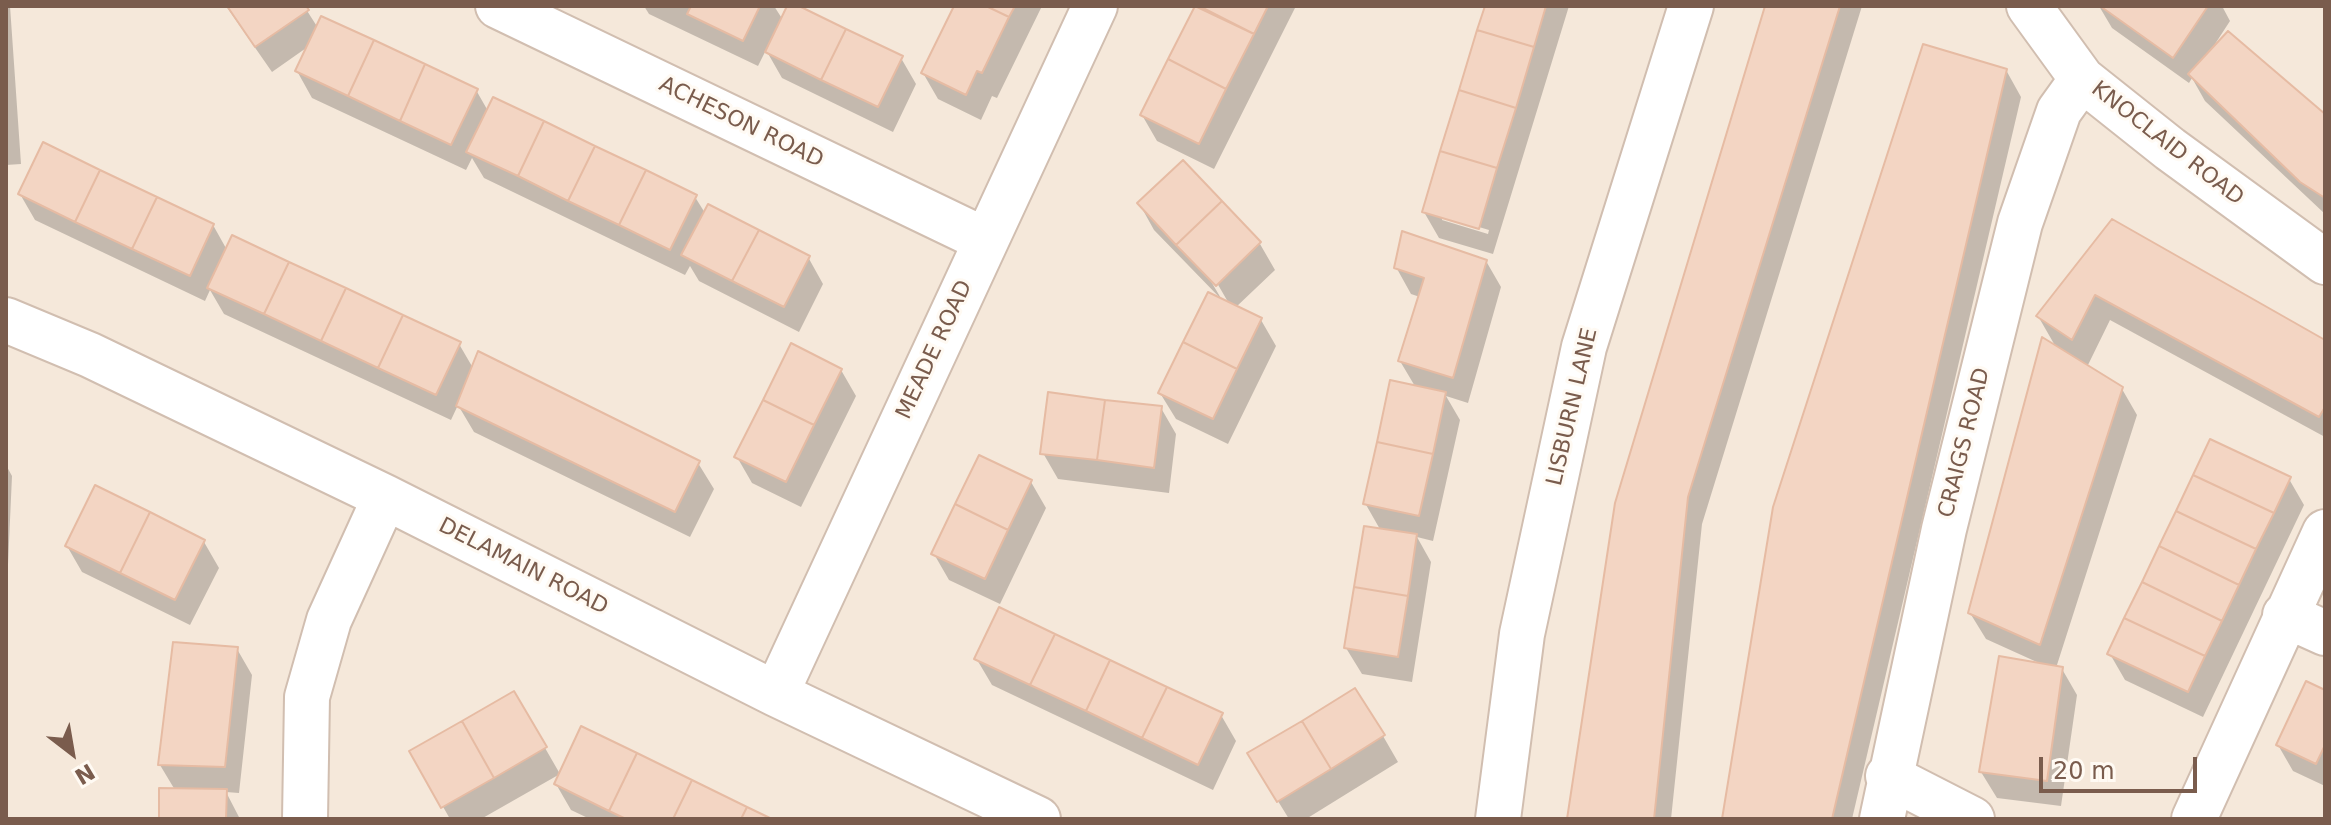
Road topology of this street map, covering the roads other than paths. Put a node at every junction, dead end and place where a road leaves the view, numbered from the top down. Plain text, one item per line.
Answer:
1 (498, 6) edge
2 (1095, 6) edge
3 (1691, 6) edge
4 (2029, 6) edge
5 (2082, 79) junction
6 (985, 240) junction
7 (2325, 262) edge
8 (6, 320) edge
9 (385, 497) junction
10 (2325, 532) edge
11 (2285, 615) junction
12 (2325, 633) edge
13 (776, 694) junction
14 (1888, 776) junction
15 (305, 819) edge
16 (1038, 819) edge
17 (1498, 819) edge
18 (1882, 819) edge
19 (1972, 819) edge
20 (2194, 819) edge

1 - 6 street, ACHESON ROAD
2 - 6 street, MEADE ROAD
3 - 17 street, LISBURN LANE
4 - 5 street, KNOCLAID ROAD
5 - 7 street, KNOCLAID ROAD
5 - 14 street, CRAIGS ROAD
6 - 13 street, MEADE ROAD
8 - 9 street, DELAMAIN ROAD
9 - 13 street, DELAMAIN ROAD
9 - 15 street
10 - 11 street
11 - 12 street
11 - 20 street
13 - 16 street, DELAMAIN ROAD
14 - 18 street, CRAIGS ROAD
14 - 19 street

